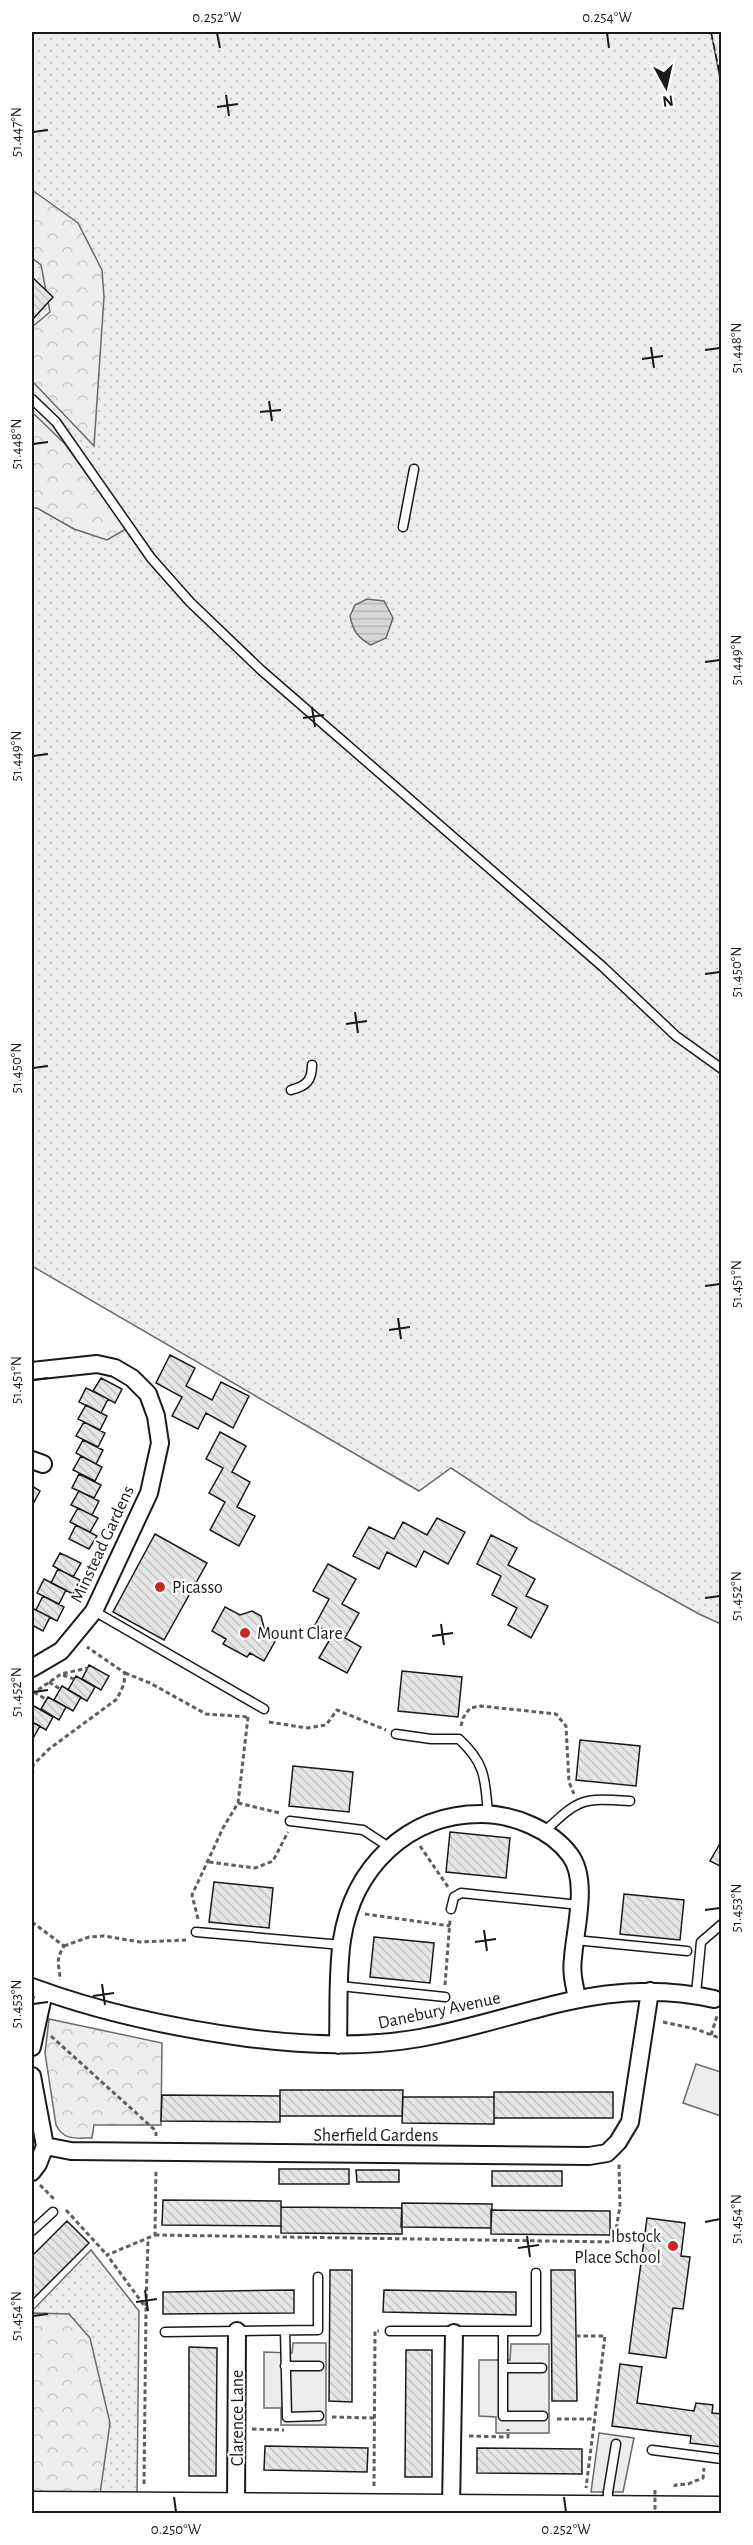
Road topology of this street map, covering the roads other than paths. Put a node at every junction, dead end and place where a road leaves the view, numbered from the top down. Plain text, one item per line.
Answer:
1 (32, 399) edge
2 (414, 469) dead end
3 (403, 527) dead end
4 (312, 1065) dead end
5 (722, 1069) edge
6 (291, 1090) dead end
7 (32, 1371) edge
8 (94, 1611) junction
9 (32, 1668) edge
10 (264, 1709) dead end
11 (396, 1734) dead end
12 (630, 1801) dead end
13 (488, 1814) junction
14 (290, 1821) road end
15 (544, 1831) junction
16 (389, 1847) junction
17 (580, 1905) junction
18 (451, 1909) road end
19 (722, 1924) edge
20 (196, 1932) road end
21 (575, 1940) junction
22 (342, 1945) junction
23 (687, 1951) dead end
24 (340, 1986) junction
25 (38, 1989) edge
26 (650, 1991) junction
27 (696, 1994) junction
28 (445, 1997) road end
29 (577, 1998) junction
30 (716, 2006) road end
31 (338, 2045) junction
32 (32, 2047) edge
33 (32, 2076) edge
34 (45, 2146) junction
35 (33, 2176) edge
36 (53, 2212) dead end
37 (32, 2231) edge
38 (536, 2273) dead end
39 (318, 2277) dead end
40 (237, 2331) junction
41 (285, 2331) junction
42 (390, 2331) dead end
43 (165, 2332) dead end
44 (503, 2332) junction
45 (454, 2333) junction
46 (285, 2366) junction
47 (319, 2366) dead end
48 (503, 2368) junction
49 (542, 2368) dead end
50 (318, 2416) road end
51 (543, 2416) road end
52 (616, 2444) dead end
53 (652, 2450) dead end
54 (722, 2459) edge
55 (32, 2504) edge
56 (236, 2505) junction
57 (451, 2507) junction
58 (608, 2508) junction
59 (77, 2509) edge
60 (722, 2509) edge

1 - 5 lane
2 - 3 lane
4 - 6 lane
7 - 8 street, Minstead Gardens
8 - 9 street, Minstead Gardens
8 - 10 lane
11 - 13 lane
12 - 15 lane
13 - 15 street
13 - 16 street
14 - 16 lane
15 - 17 street
16 - 22 street
17 - 18 lane
17 - 21 street
19 - 27 lane
20 - 22 lane
21 - 23 lane
21 - 29 street
22 - 24 street
24 - 28 lane
24 - 31 street
25 - 31 street, Danebury Avenue
25 - 32 street
26 - 27 street, Danebury Avenue
26 - 29 street, Danebury Avenue
26 - 34 street, Sherfield Gardens
27 - 30 street, Danebury Avenue
29 - 31 street, Danebury Avenue
33 - 34 street
34 - 35 street
36 - 37 lane
38 - 44 lane
39 - 41 lane
40 - 41 lane
40 - 43 lane
40 - 56 street, Clarence Lane
41 - 46 lane
42 - 45 lane
44 - 45 lane
44 - 48 lane
45 - 57 street
46 - 47 lane
46 - 50 lane
48 - 49 lane
48 - 51 lane
52 - 58 lane
53 - 54 lane
55 - 59 street
56 - 57 street
56 - 59 street
57 - 58 street
58 - 60 street

